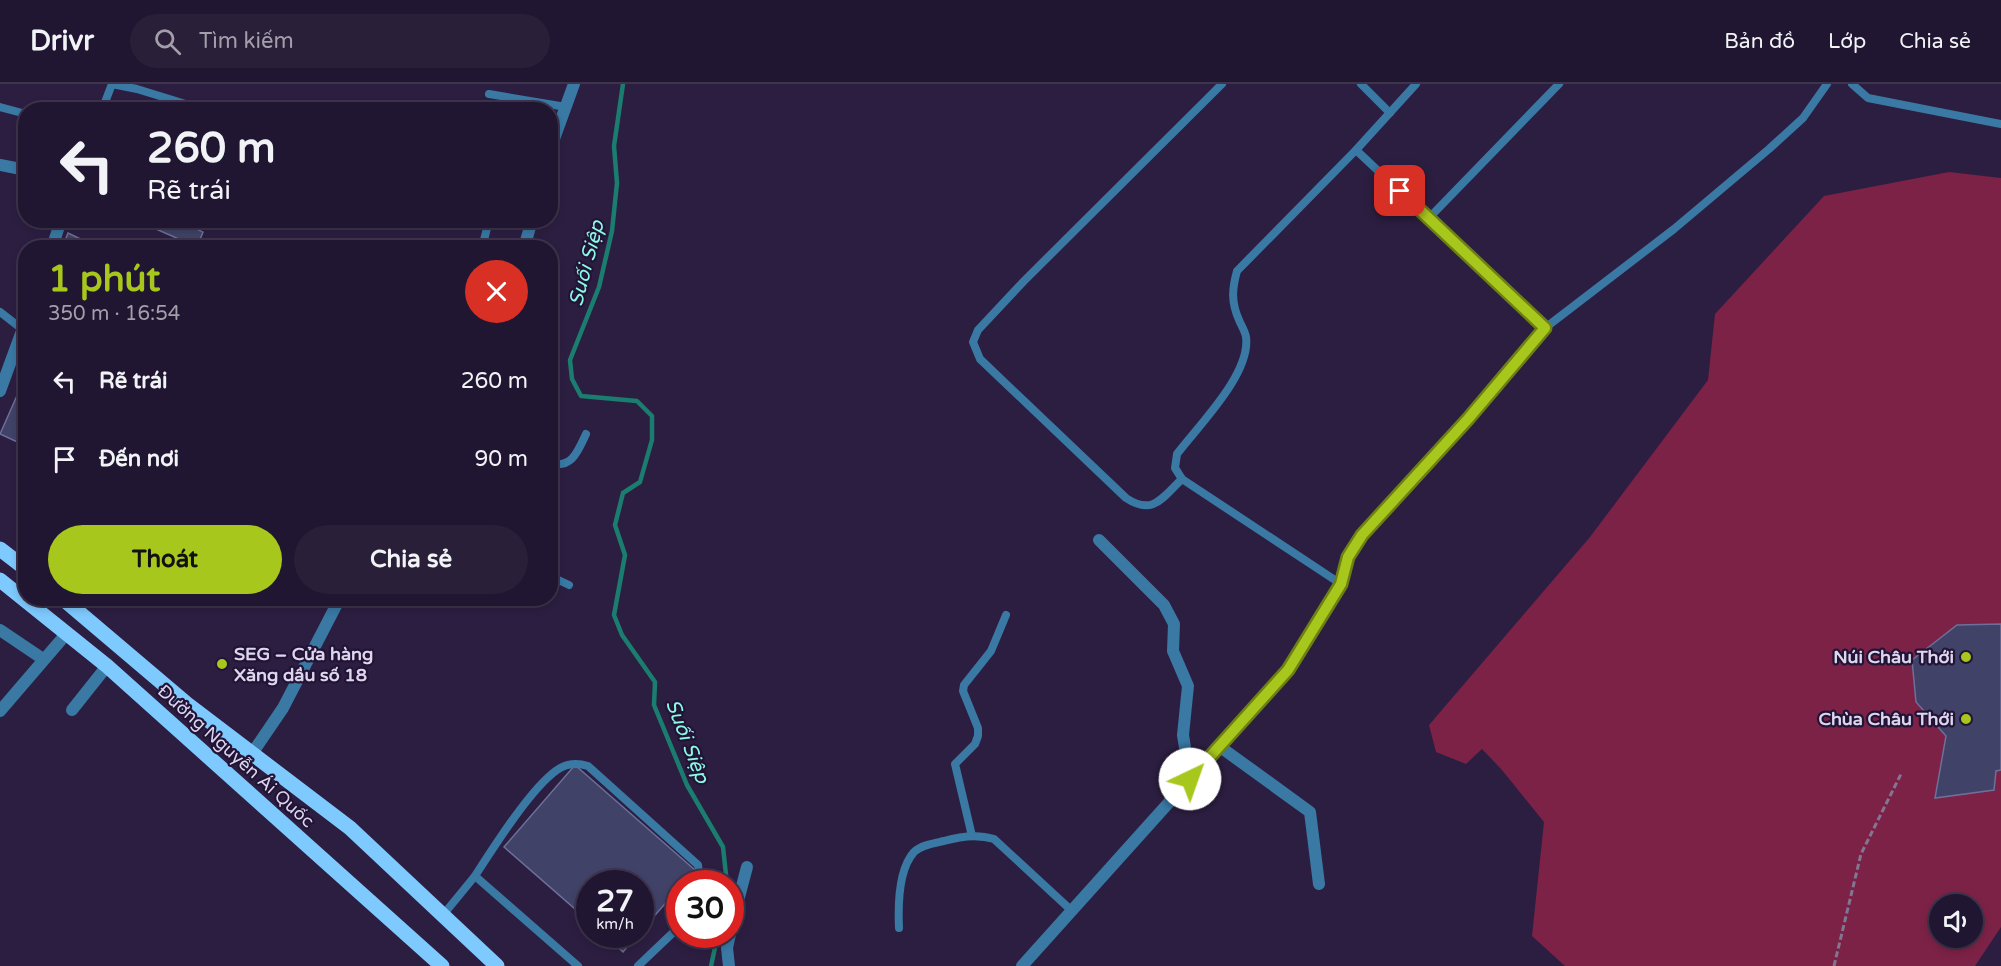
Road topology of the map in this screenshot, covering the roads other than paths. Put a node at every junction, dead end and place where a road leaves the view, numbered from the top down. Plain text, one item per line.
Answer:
1 (574, 84) edge
2 (1222, 84) edge
3 (1361, 84) edge
4 (1416, 84) edge
5 (1559, 84) edge
6 (1827, 84) edge
7 (1852, 84) edge
8 (489, 94) dead end
9 (105, 102) edge
10 (179, 102) edge
11 (536, 102) edge
12 (0, 106) edge
13 (558, 106) edge
14 (566, 107) junction
15 (18, 112) edge
16 (1390, 113) junction
17 (2001, 124) edge
18 (558, 128) edge
19 (1356, 150) junction
20 (0, 165) edge
21 (18, 168) edge
22 (1430, 218) junction
23 (487, 228) edge
24 (484, 240) dead end
25 (0, 312) edge
26 (18, 321) edge
27 (1545, 328) junction
28 (18, 341) edge
29 (0, 391) edge
30 (586, 434) dead end
31 (558, 466) edge
32 (1182, 479) junction
33 (1099, 540) dead end
34 (0, 549) edge
35 (18, 563) edge
36 (1344, 570) joint
37 (0, 580) edge
38 (558, 580) edge
39 (1341, 584) junction
40 (569, 585) dead end
41 (18, 594) edge
42 (32, 606) edge
43 (71, 606) edge
44 (336, 606) edge
45 (1006, 615) dead end
46 (0, 630) edge
47 (66, 633) junction
48 (43, 659) junction
49 (107, 666) junction
50 (72, 710) dead end
51 (0, 711) edge
52 (1219, 746) junction
53 (253, 752) junction
54 (1190, 779) junction
55 (972, 836) junction
56 (747, 867) dead end
57 (699, 870) edge
58 (476, 876) junction
59 (744, 879) edge
60 (1319, 884) dead end
61 (1072, 911) junction
62 (442, 916) junction
63 (899, 928) dead end
64 (666, 939) edge
65 (727, 948) edge
66 (442, 966) edge
67 (497, 966) edge
68 (578, 966) edge
69 (638, 966) edge
70 (729, 966) edge
71 (1022, 966) edge

1 - 14 street
2 - 32 lane
3 - 16 lane
4 - 16 lane
5 - 22 lane
6 - 27 lane
7 - 17 lane
8 - 11 lane
9 - 10 lane
12 - 15 lane
13 - 14 lane
14 - 18 street
16 - 19 lane
19 - 22 lane
19 - 32 lane
20 - 21 street
22 - 27 lane
23 - 24 lane
25 - 26 lane
27 - 36 lane
28 - 29 street
30 - 31 lane
32 - 39 lane
33 - 54 street
34 - 35 main road
36 - 39 street
37 - 41 main road, Đường Nguyễn Ái Quốc
38 - 40 lane
39 - 52 street
42 - 47 main road, Đường Nguyễn Ái Quốc
43 - 53 main road, Đường Nguyễn Ái Quốc
44 - 53 street
45 - 55 lane
46 - 48 street
47 - 48 street
47 - 49 main road, Đường Nguyễn Ái Quốc
48 - 51 street
49 - 50 street
49 - 66 main road, Đường Nguyễn Ái Quốc
52 - 54 street
52 - 60 street
53 - 62 main road, Đường Nguyễn Ái Quốc
54 - 61 street
55 - 61 lane
55 - 63 lane
56 - 59 street
57 - 58 lane
58 - 62 lane
58 - 68 lane
61 - 71 street
62 - 67 main road, Đường Nguyễn Ái Quốc
64 - 69 lane
65 - 70 street

